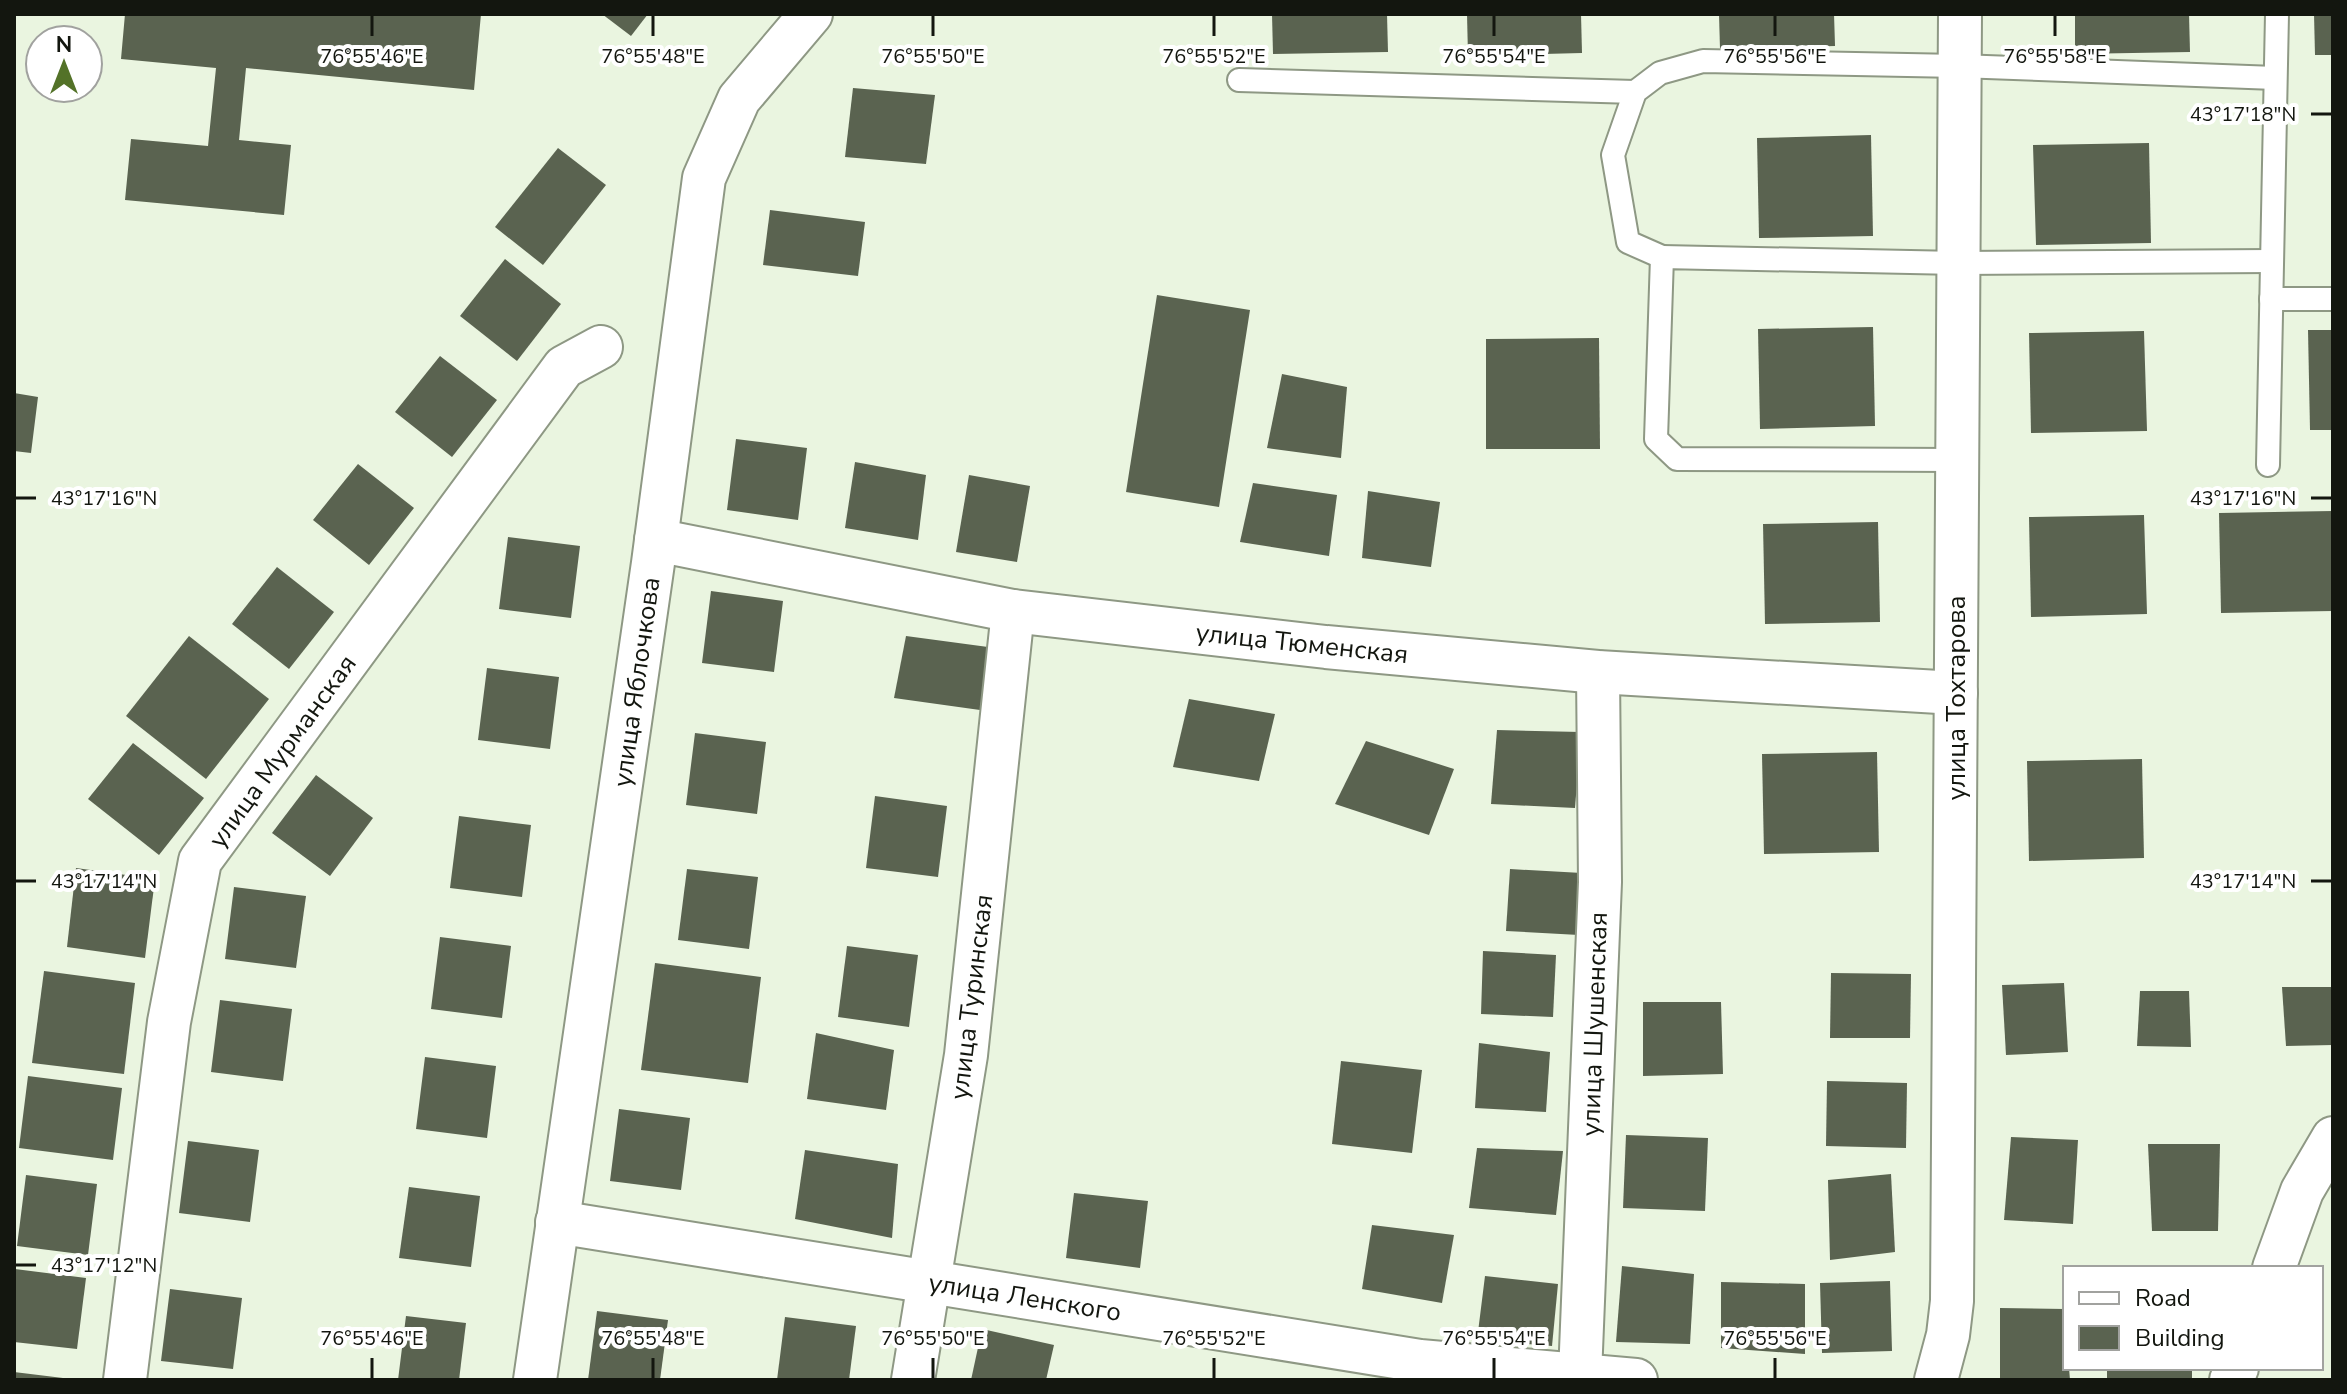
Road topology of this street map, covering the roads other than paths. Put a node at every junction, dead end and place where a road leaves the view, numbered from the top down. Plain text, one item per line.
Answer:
1 (811, 14) edge
2 (1960, 14) edge
3 (2277, 14) edge
4 (1959, 66) junction
5 (2275, 78) junction
6 (1239, 80) dead end
7 (1635, 92) junction
8 (1662, 257) junction
9 (2272, 261) junction
10 (1958, 263) junction
11 (2271, 299) junction
12 (2333, 299) edge
13 (601, 347) dead end
14 (1957, 460) junction
15 (2268, 465) dead end
16 (656, 540) junction
17 (1013, 611) junction
18 (1598, 672) junction
19 (1956, 693) junction
20 (2333, 1138) edge
21 (557, 1222) junction
22 (2275, 1266) edge
23 (929, 1282) junction
24 (1580, 1375) junction
25 (125, 1380) edge
26 (535, 1380) edge
27 (913, 1380) edge
28 (1636, 1380) edge
29 (1936, 1380) edge

1 - 16 street, улица Яблочкова
2 - 4 street, улица Тохтарова
3 - 5 lane
4 - 5 lane
4 - 7 lane
4 - 10 street, улица Тохтарова
5 - 9 lane
6 - 7 lane
7 - 8 lane
8 - 10 lane
8 - 14 lane
9 - 10 lane
9 - 11 lane
10 - 14 street, улица Тохтарова
11 - 12 lane
11 - 15 lane
13 - 25 street, улица Мурманская
14 - 19 street, улица Тохтарова
16 - 17 street, улица Тюменская
16 - 21 street, улица Яблочкова
17 - 18 street, улица Тюменская
17 - 23 street, улица Туринская
18 - 19 street, улица Тюменская
18 - 24 street, улица Шушенская
19 - 29 street, улица Тохтарова
20 - 22 street
21 - 23 street, улица Ленского
21 - 26 street, улица Яблочкова
23 - 24 street, улица Ленского
23 - 27 street, улица Туринская
24 - 28 street, улица Ленского

